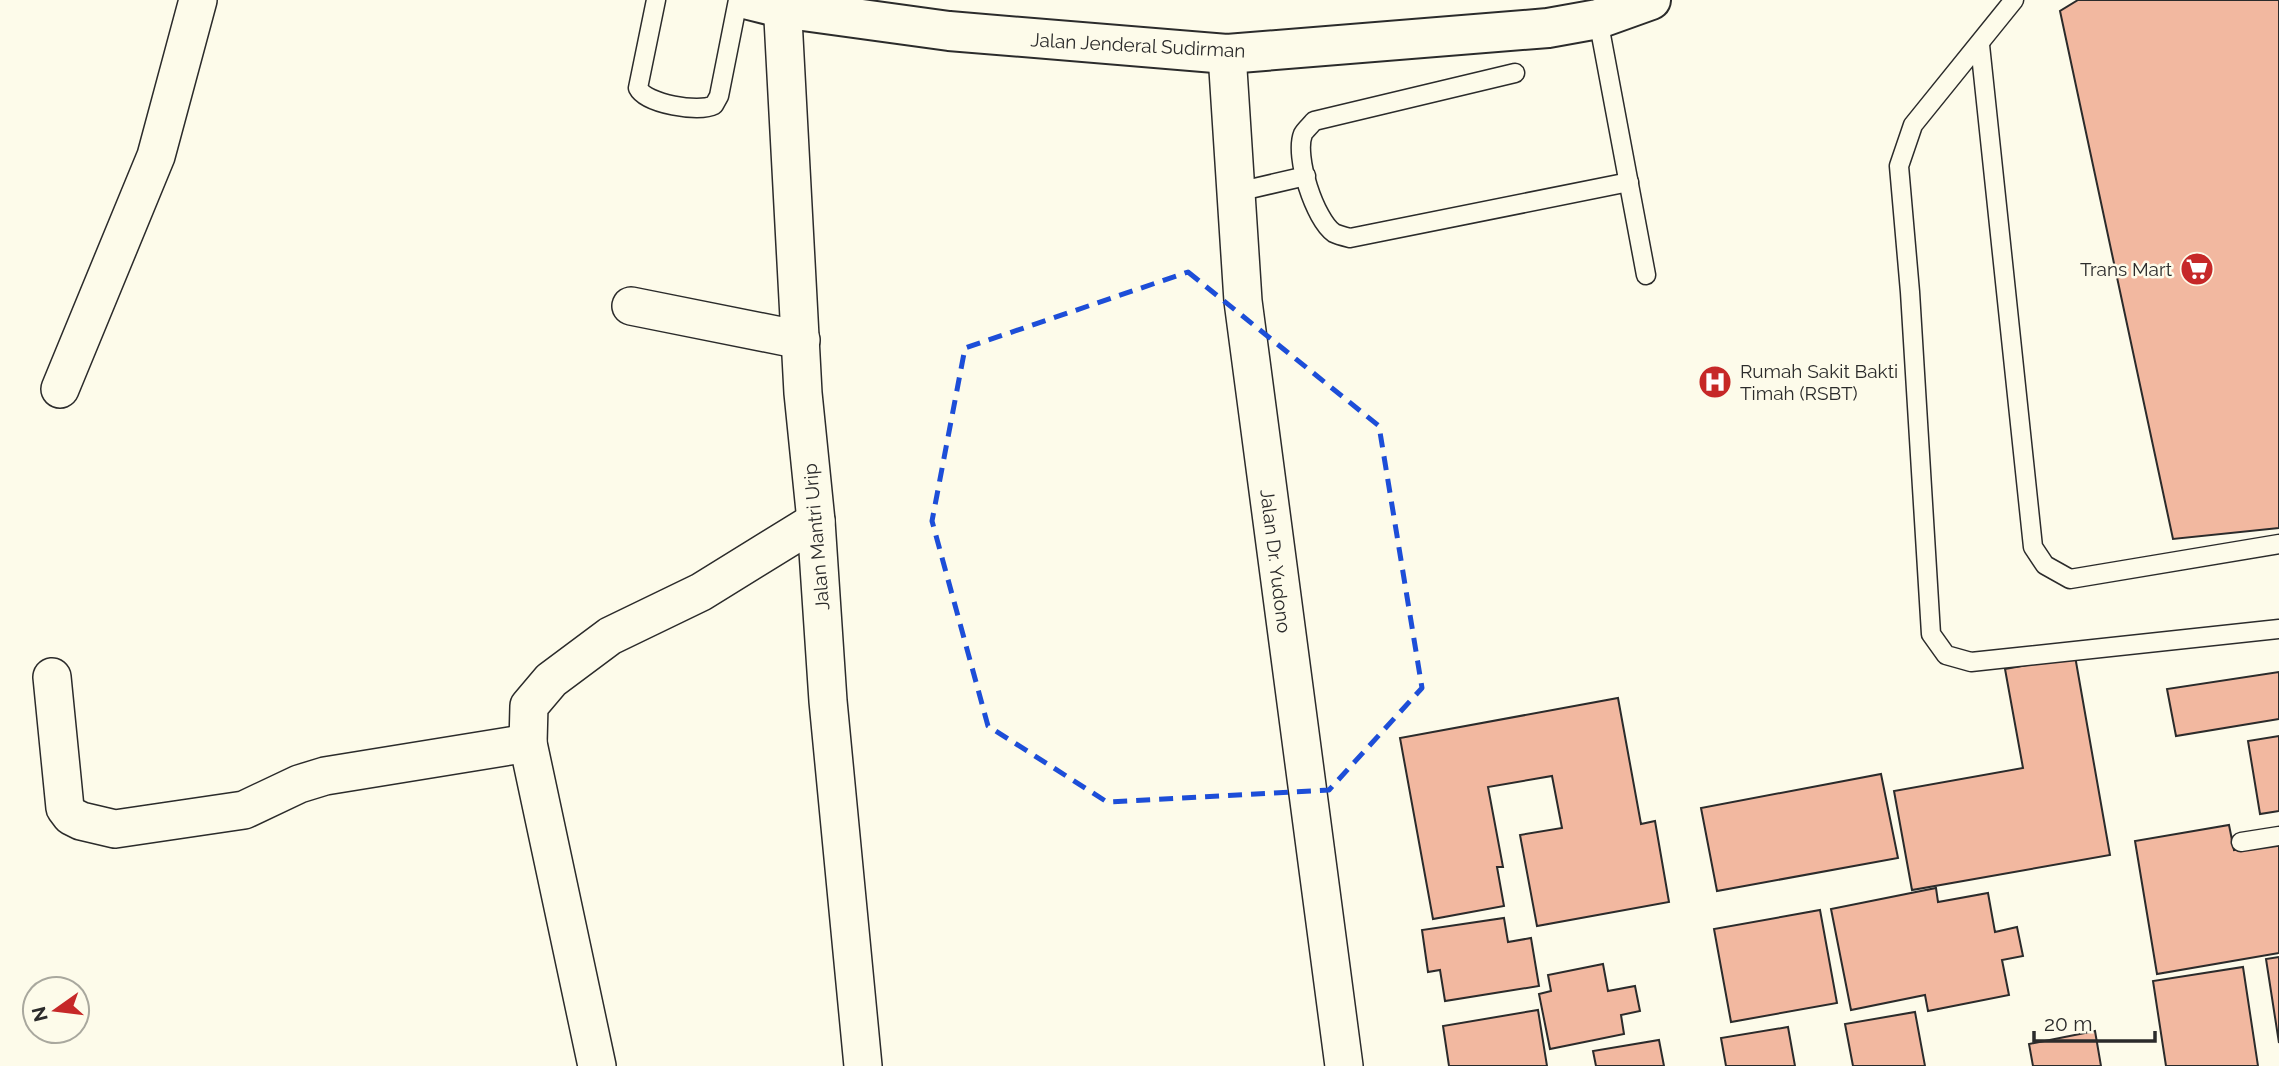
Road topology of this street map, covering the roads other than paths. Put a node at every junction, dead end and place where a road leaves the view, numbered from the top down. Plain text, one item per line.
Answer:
1 (198, 0) edge
2 (656, 0) edge
3 (738, 0) edge
4 (1651, 0) edge
5 (2014, 0) edge
6 (770, 3) edge
7 (1598, 19) junction
8 (1980, 45) junction
9 (1227, 54) junction
10 (1516, 73) dead end
11 (1306, 176) junction
12 (1629, 182) junction
13 (1237, 192) junction
14 (1646, 275) dead end
15 (631, 306) dead end
16 (801, 340) junction
17 (60, 389) dead end
18 (816, 521) junction
19 (2279, 544) edge
20 (2279, 629) edge
21 (52, 677) dead end
22 (528, 743) junction
23 (2279, 836) edge
24 (2241, 842) dead end
25 (597, 1066) edge
26 (863, 1066) edge
27 (1344, 1066) edge

1 - 17 street
2 - 3 lane
4 - 7 highway, Jalan Jenderal Sudirman
5 - 8 lane
6 - 9 highway, Jalan Jenderal Sudirman
6 - 16 street, Jalan Mantri Urip
7 - 9 highway, Jalan Jenderal Sudirman
7 - 12 lane
8 - 19 lane
8 - 20 lane
9 - 13 street, Jalan Dr. Yudono
10 - 11 lane
11 - 12 lane
11 - 13 lane
12 - 14 lane
13 - 27 street, Jalan Dr. Yudono
15 - 16 street
16 - 18 street, Jalan Mantri Urip
18 - 22 street
18 - 26 street, Jalan Mantri Urip
21 - 22 street
22 - 25 street
23 - 24 lane

